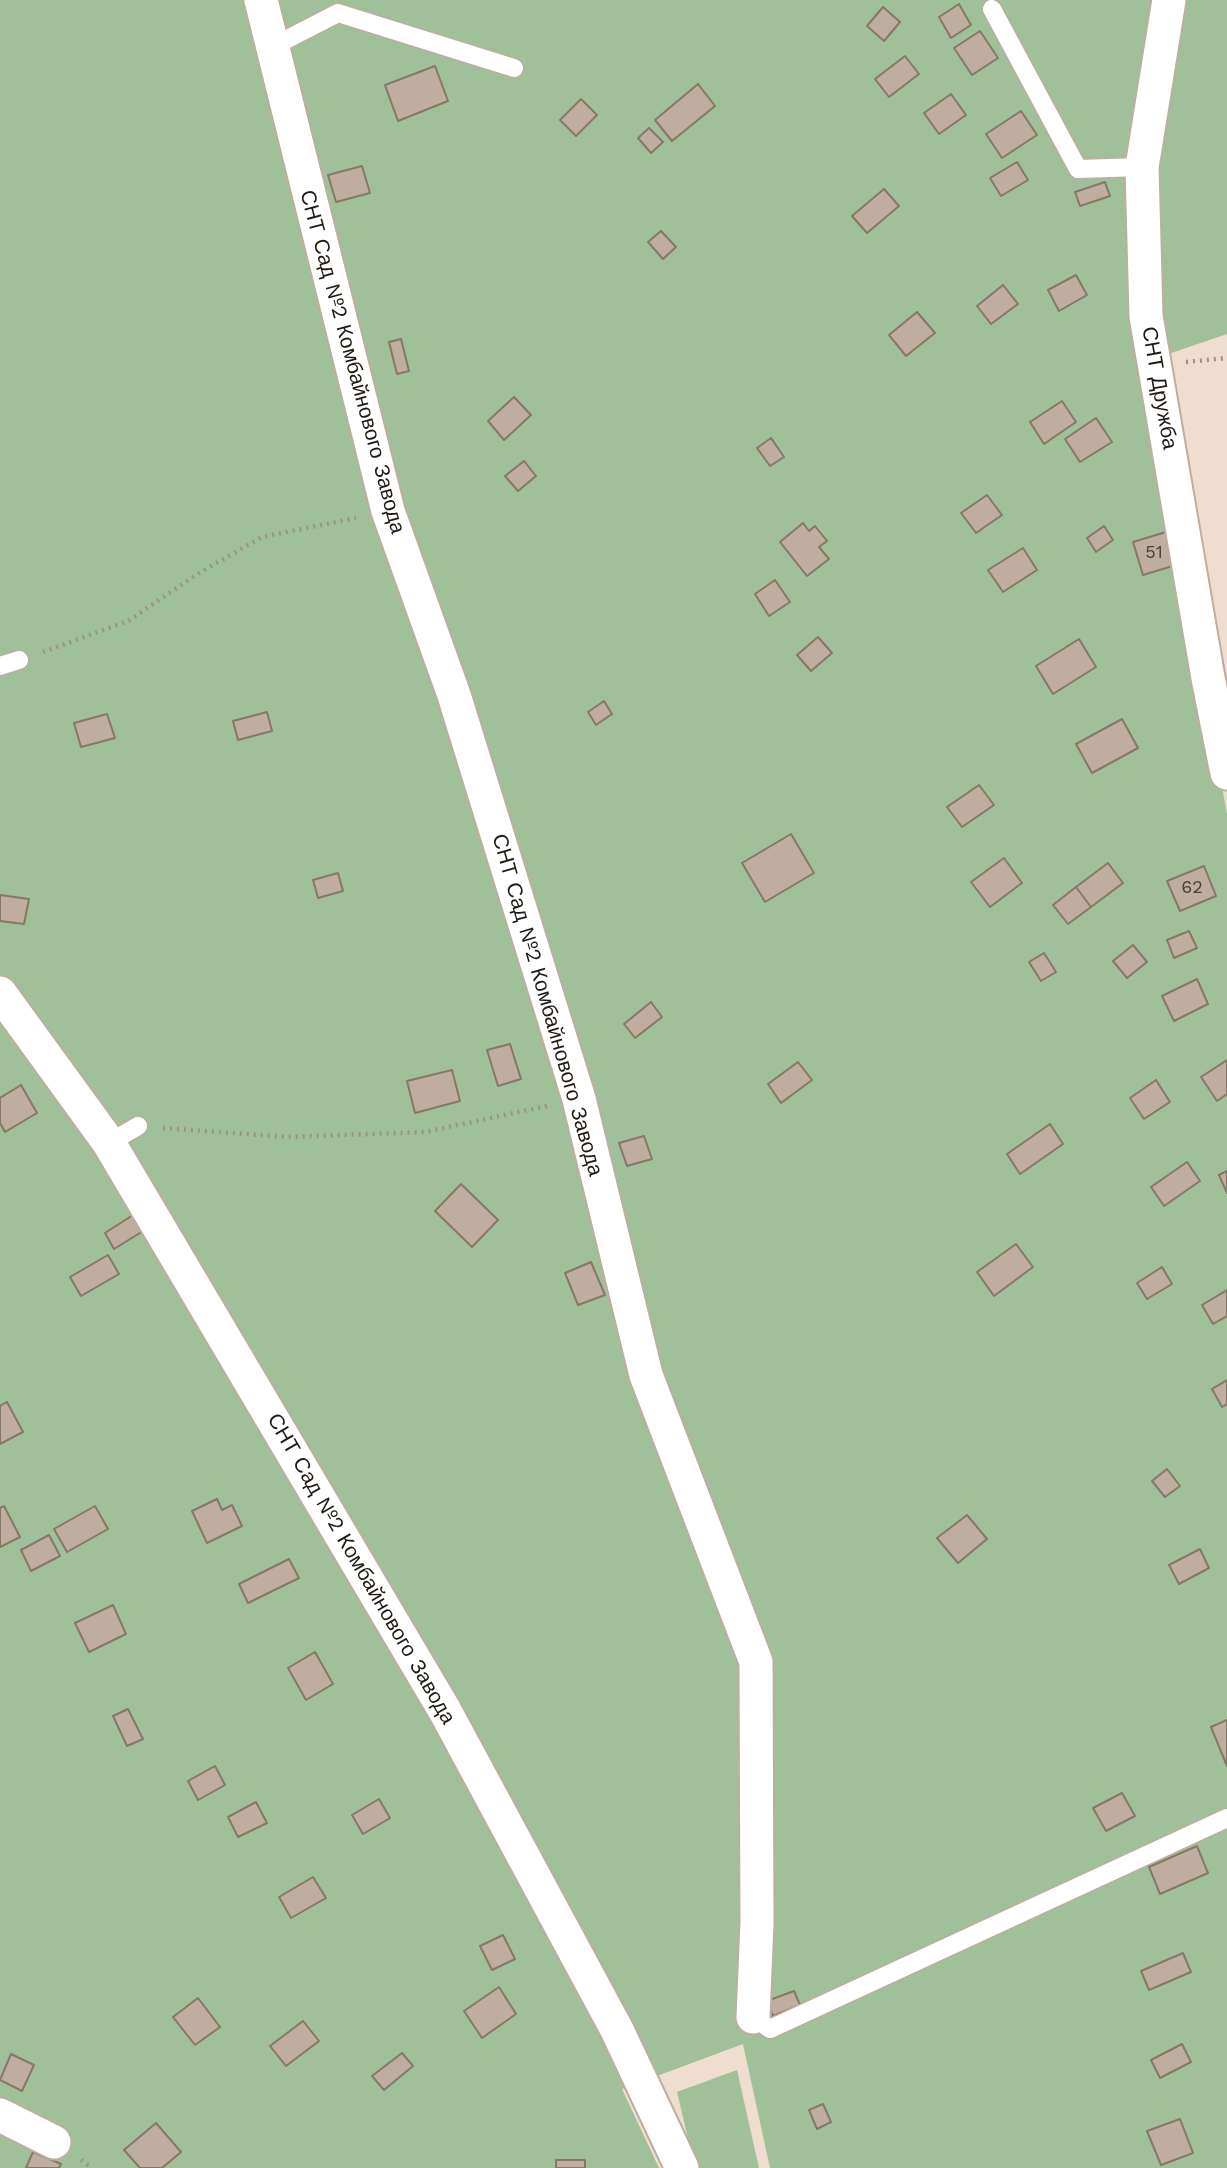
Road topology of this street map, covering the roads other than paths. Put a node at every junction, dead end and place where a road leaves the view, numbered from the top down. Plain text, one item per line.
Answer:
1 (261, 0) edge
2 (1169, 0) edge
3 (992, 9) dead end
4 (272, 47) junction
5 (514, 68) dead end
6 (1142, 167) junction
7 (19, 660) road end
8 (0, 666) edge
9 (1227, 773) edge
10 (0, 993) edge
11 (138, 1126) road end
12 (109, 1143) junction
13 (1227, 1818) edge
14 (753, 2017) joint
15 (0, 2115) edge
16 (54, 2142) dead end
17 (682, 2168) edge

1 - 4 street, СНТ Сад №2 Комбайнового Завода
2 - 6 street, СНТ Дружба
3 - 6 lane
4 - 5 lane
4 - 14 street, СНТ Сад №2 Комбайнового Завода
6 - 9 street, СНТ Дружба
7 - 8 lane
10 - 12 street, СНТ Сад №2 Комбайнового Завода
11 - 12 lane
12 - 17 street, СНТ Сад №2 Комбайнового Завода
13 - 14 lane
15 - 16 street

